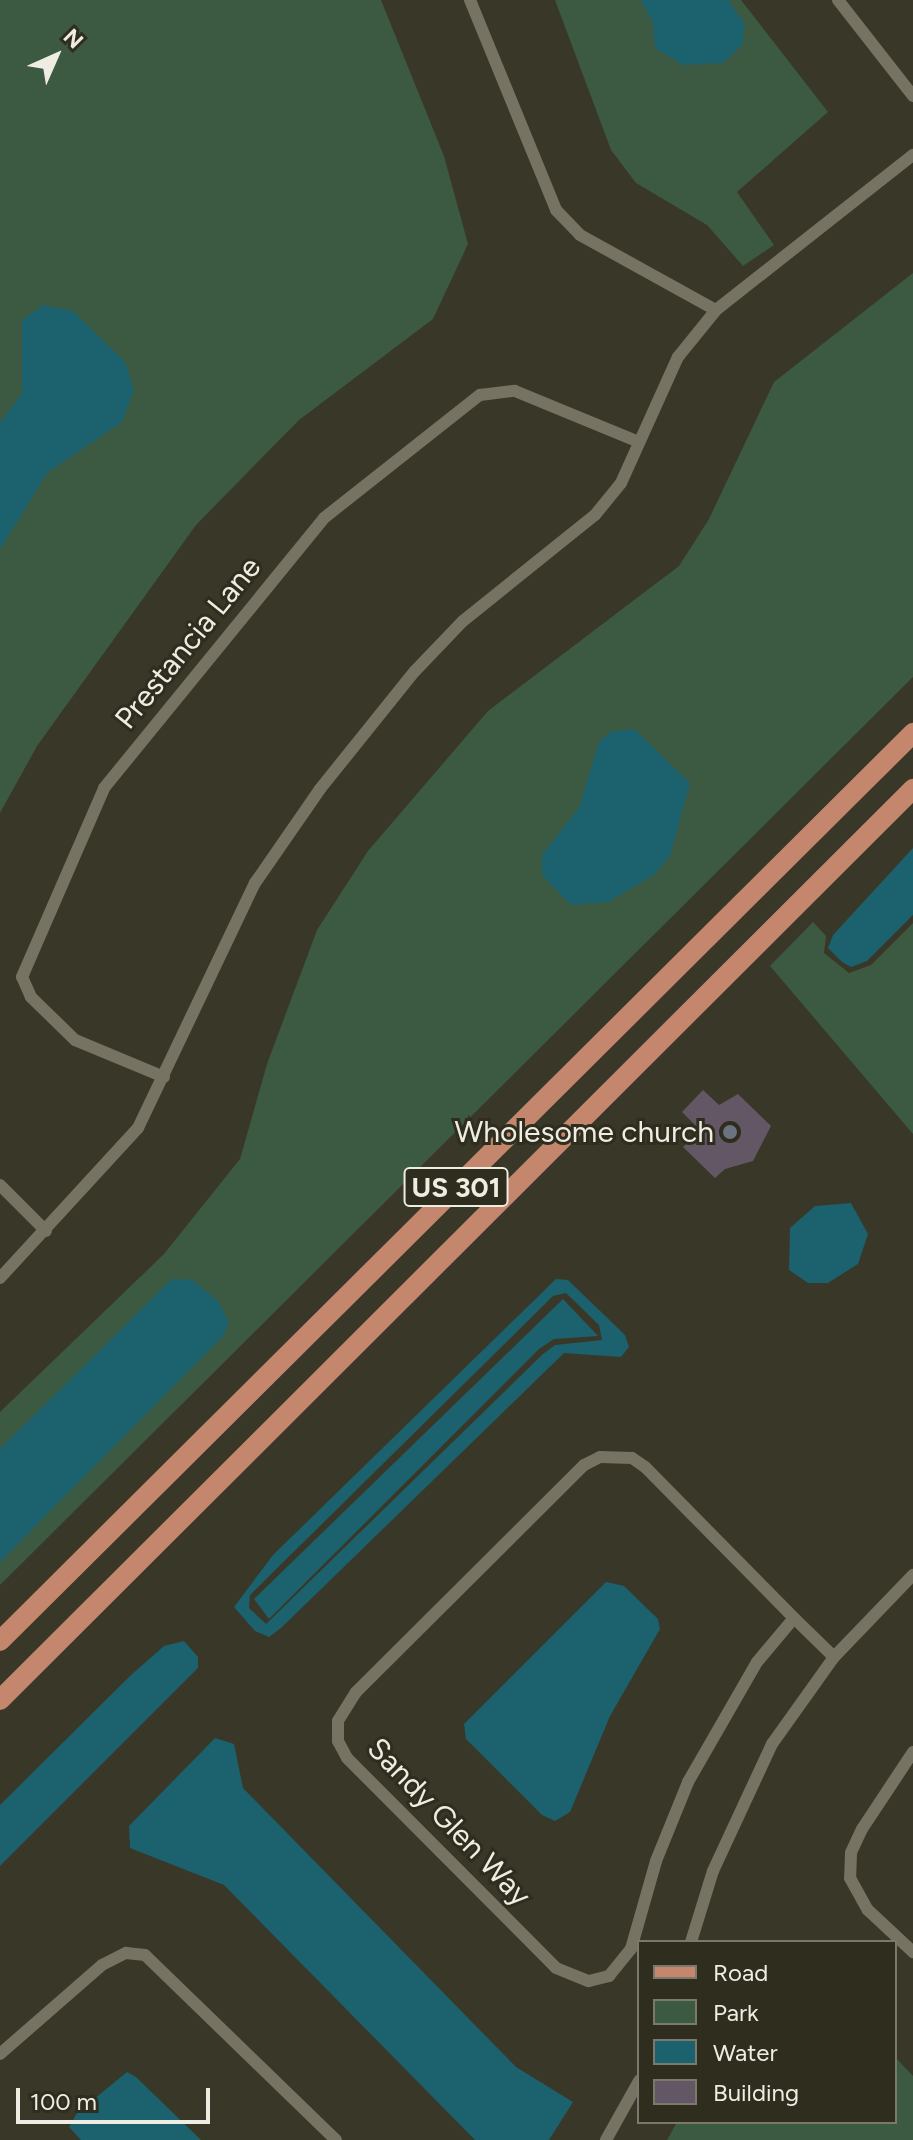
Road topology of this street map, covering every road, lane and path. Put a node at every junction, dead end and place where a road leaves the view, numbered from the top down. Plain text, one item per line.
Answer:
1 (470, 0) edge
2 (838, 0) edge
3 (913, 96) edge
4 (913, 155) edge
5 (716, 310) junction
6 (639, 442) junction
7 (913, 733) edge
8 (913, 789) edge
9 (164, 1077) junction
10 (0, 1185) edge
11 (46, 1231) junction
12 (0, 1278) edge
13 (913, 1575) edge
14 (794, 1618) junction
15 (0, 1641) edge
16 (834, 1657) junction
17 (0, 1700) edge
18 (913, 1752) edge
19 (692, 1940) edge
20 (913, 1952) edge
21 (0, 2054) edge
22 (637, 2085) edge
23 (336, 2140) edge
24 (606, 2140) edge

1 - 5 street
2 - 3 street
4 - 5 street
5 - 6 street
6 - 9 street
6 - 9 street, Prestancia Lane
7 - 15 main road, US 301 / US 301
8 - 17 main road, US 301
9 - 11 street
10 - 11 street
11 - 12 street
13 - 16 street
14 - 14 street, Sandy Glen Way
14 - 16 street, Sandy Glen Way
16 - 19 street
18 - 20 street
21 - 23 street
22 - 24 street

